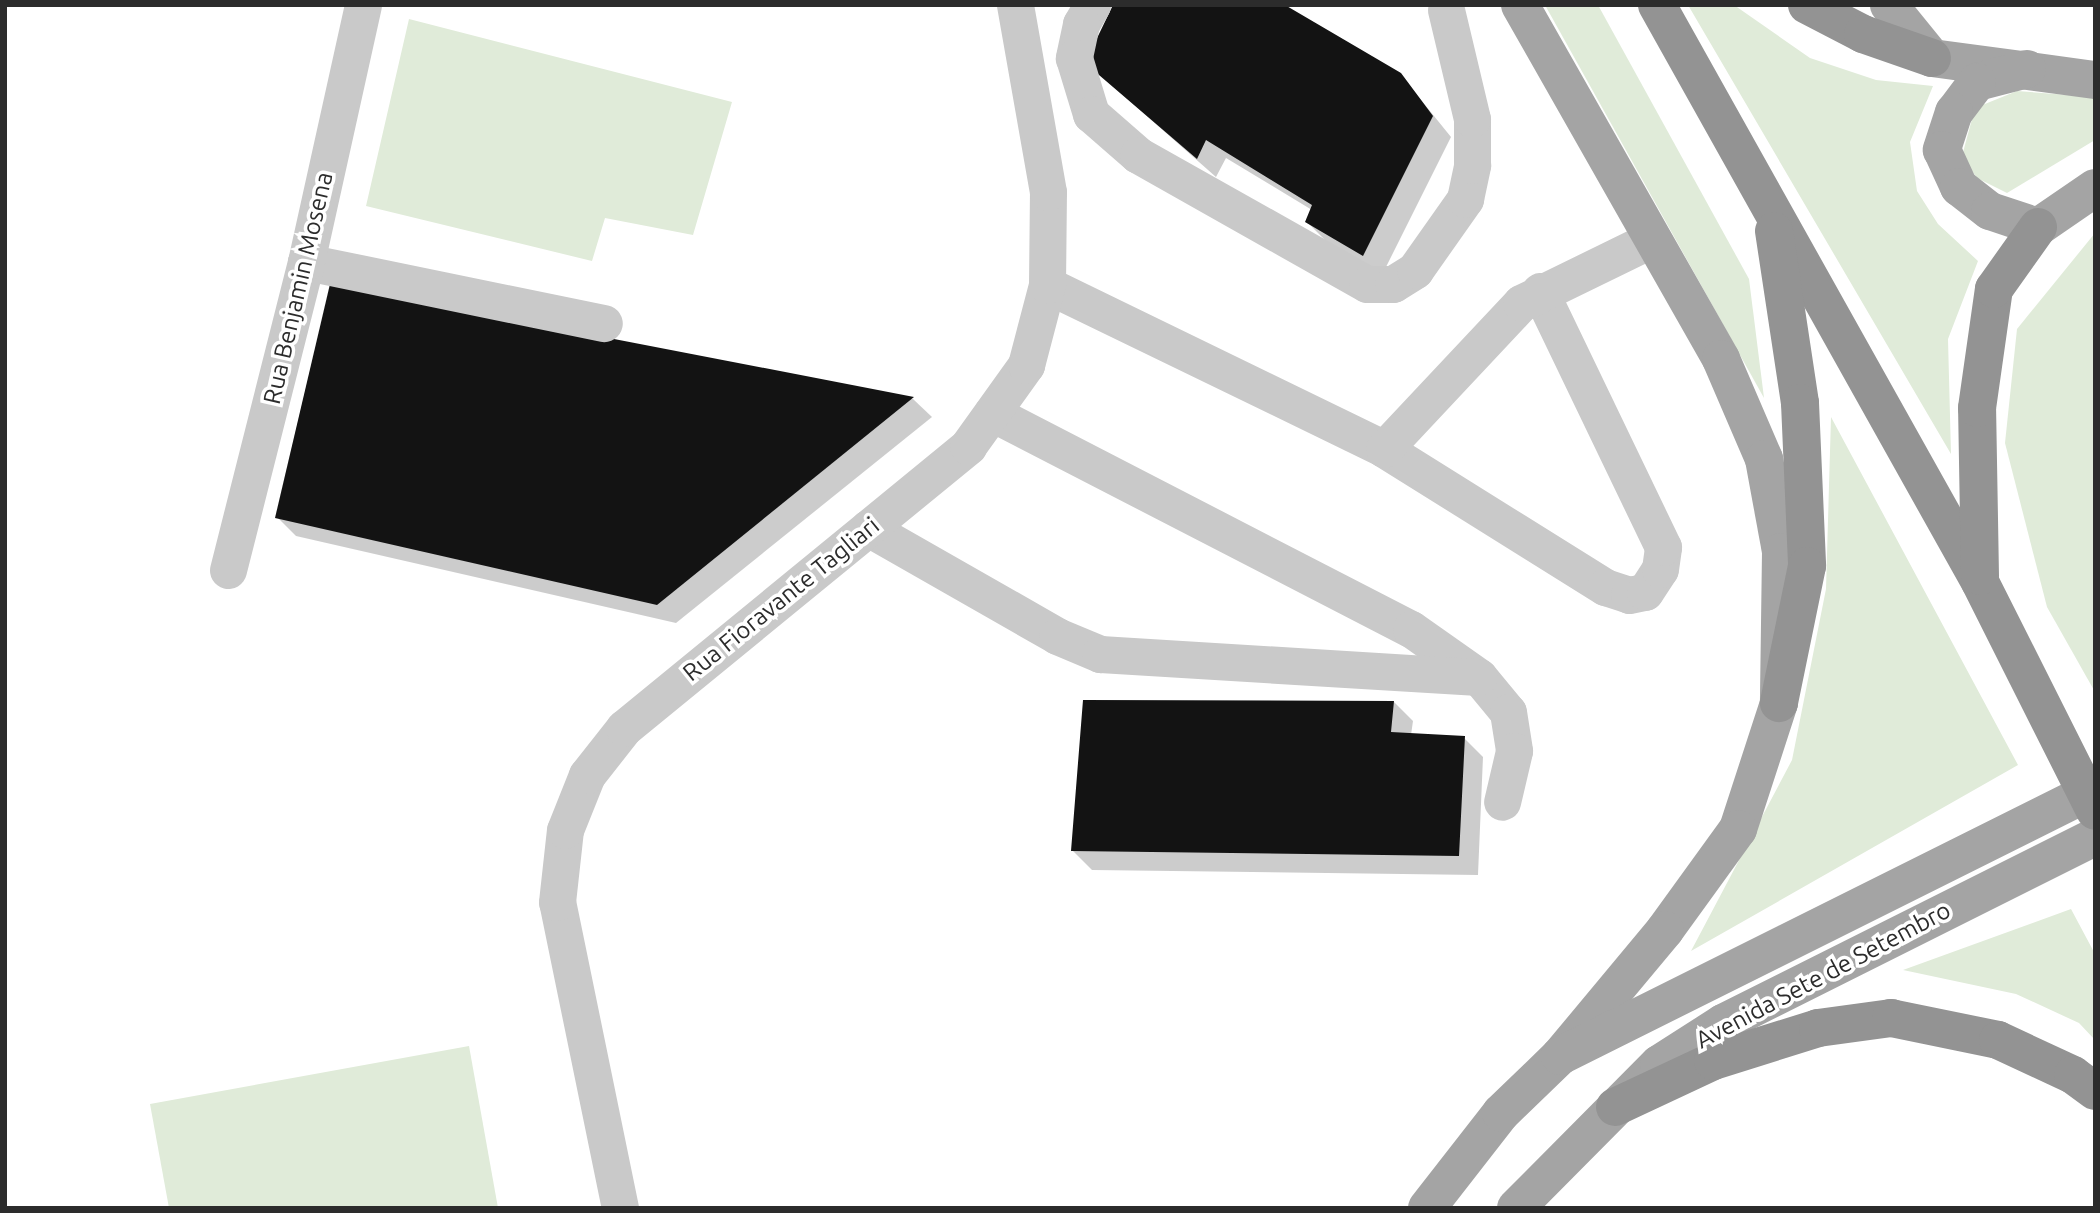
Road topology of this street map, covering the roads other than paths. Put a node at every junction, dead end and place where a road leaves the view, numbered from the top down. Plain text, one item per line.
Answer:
1 (363, 5) edge
2 (1015, 5) edge
3 (1091, 5) edge
4 (1520, 5) edge
5 (1807, 5) edge
6 (1889, 5) edge
7 (1446, 7) edge
8 (1658, 12) edge
9 (1932, 58) junction
10 (2027, 69) junction
11 (2095, 80) edge
12 (2095, 188) edge
13 (1771, 209) junction
14 (2038, 227) junction
15 (1652, 239) junction
16 (306, 262) junction
17 (1047, 285) junction
18 (1540, 291) junction
19 (604, 323) dead end
20 (992, 413) junction
21 (1384, 449) junction
22 (868, 528) junction
23 (228, 570) dead end
24 (1980, 582) junction
25 (1479, 677) junction
26 (1779, 703) junction
27 (2095, 789) edge
28 (1502, 802) dead end
29 (2095, 811) edge
30 (2095, 837) edge
31 (1560, 1056) junction
32 (2095, 1091) edge
33 (1615, 1107) junction
34 (620, 1208) edge
35 (1427, 1208) edge
36 (1516, 1208) edge

1 - 16 street, Rua Benjamin Mosena
2 - 17 street, Rua Fioravante Tagliari
3 - 7 street
4 - 15 main road, Avenida Sete de Setembro
5 - 9 highway
6 - 9 main road
8 - 13 highway
9 - 10 main road
10 - 11 main road
10 - 14 main road
12 - 14 main road
13 - 24 highway
13 - 26 highway
14 - 24 highway
15 - 18 street
15 - 26 main road, Avenida Sete de Setembro
16 - 19 street
16 - 23 street, Rua Benjamin Mosena
17 - 20 street, Rua Fioravante Tagliari
17 - 21 street
18 - 21 street
18 - 21 street
20 - 22 street, Rua Fioravante Tagliari
20 - 25 street
22 - 25 street
22 - 34 street, Rua Fioravante Tagliari
24 - 29 highway
25 - 28 street
26 - 31 main road, Avenida Sete de Setembro
27 - 31 main road, Avenida Sete de Setembro
30 - 33 main road, Avenida Sete de Setembro
31 - 35 main road, Avenida Sete de Setembro
32 - 33 highway
33 - 36 main road, Avenida Sete de Setembro

